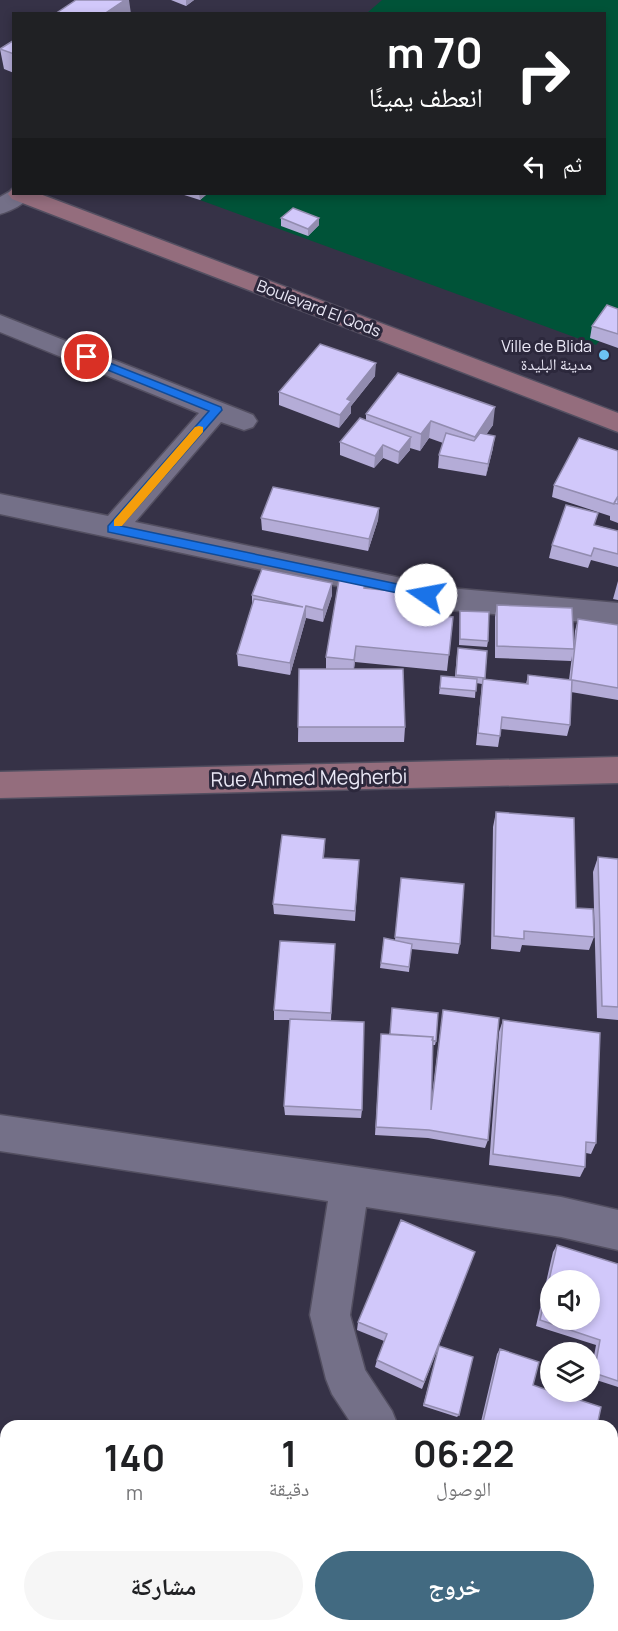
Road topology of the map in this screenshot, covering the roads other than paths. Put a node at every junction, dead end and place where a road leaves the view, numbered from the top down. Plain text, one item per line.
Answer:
1 (18, 195) edge
2 (23, 195) edge
3 (0, 207) edge
4 (0, 322) edge
5 (217, 410) junction
6 (244, 421) dead end
7 (618, 423) edge
8 (0, 504) edge
9 (112, 529) junction
10 (618, 614) edge
11 (618, 770) edge
12 (0, 785) edge
13 (0, 1133) edge
14 (350, 1185) junction
15 (618, 1230) edge
16 (373, 1420) edge

1 - 3 street
2 - 7 main road, Boulevard El Qods
4 - 5 street
5 - 6 street
5 - 9 street
8 - 9 street
9 - 10 street
11 - 12 main road, Rue Ahmed Megherbi
13 - 14 street
14 - 15 street
14 - 16 street

